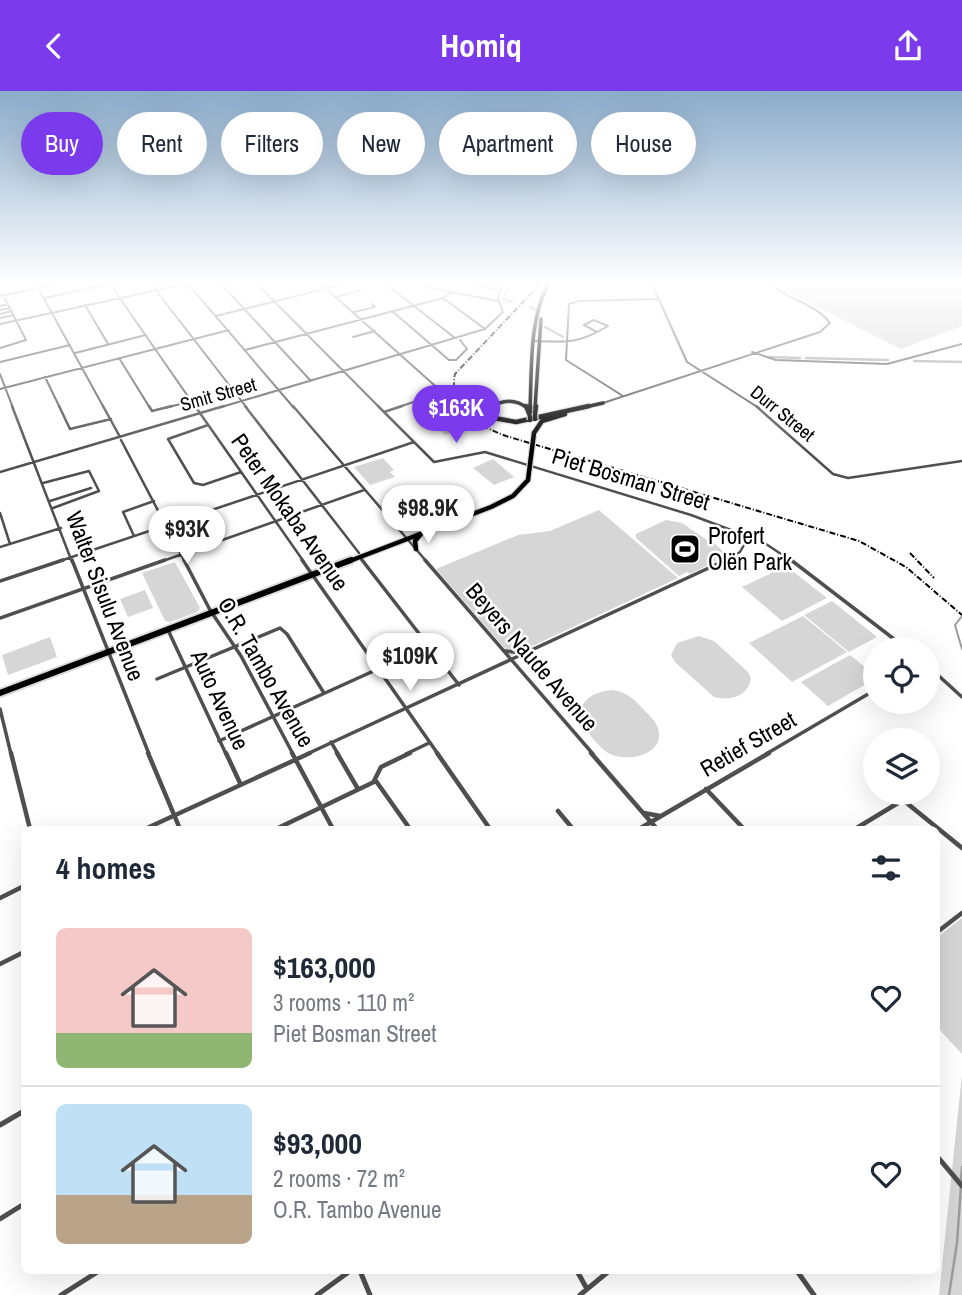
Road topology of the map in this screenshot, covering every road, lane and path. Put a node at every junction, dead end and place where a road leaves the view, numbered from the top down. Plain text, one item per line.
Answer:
1 (26, 340) edge
2 (68, 340) edge
3 (106, 340) edge
4 (124, 340) edge
5 (150, 340) edge
6 (189, 340) edge
7 (195, 340) edge
8 (238, 340) edge
9 (282, 340) edge
10 (313, 340) edge
11 (385, 340) edge
12 (425, 340) edge
13 (448, 340) edge
14 (541, 340) edge
15 (582, 340) edge
16 (677, 340) edge
17 (792, 340) edge
18 (460, 341) dead end
19 (534, 341) joint
20 (275, 342) junction
21 (549, 342) joint
22 (566, 343) junction
23 (108, 344) junction
24 (541, 344) junction
25 (962, 344) edge
26 (71, 345) junction
27 (431, 345) junction
28 (0, 348) edge
29 (156, 349) junction
30 (246, 350) junction
31 (752, 352) junction
32 (75, 353) junction
33 (401, 354) junction
34 (119, 358) junction
35 (0, 362) edge
36 (687, 362) junction
37 (83, 368) junction
38 (699, 370) junction
39 (344, 371) junction
40 (0, 374) edge
41 (682, 375) junction
42 (45, 377) junction
43 (312, 381) junction
44 (5, 387) junction
45 (0, 389) edge
46 (281, 390) junction
47 (624, 396) junction
48 (192, 401) junction
49 (243, 401) junction
50 (603, 403) junction
51 (384, 412) junction
52 (201, 414) junction
53 (532, 417) junction
54 (111, 419) junction
55 (208, 425) junction
56 (532, 432) junction
57 (121, 439) junction
58 (414, 442) junction
59 (35, 461) junction
60 (962, 461) edge
61 (345, 465) junction
62 (0, 472) edge
63 (241, 472) junction
64 (303, 479) junction
65 (526, 479) junction
66 (43, 483) junction
67 (91, 488) dead end
68 (366, 490) junction
69 (256, 494) junction
70 (50, 501) junction
71 (154, 501) junction
72 (323, 505) junction
73 (53, 508) junction
74 (0, 513) edge
75 (275, 522) junction
76 (166, 525) junction
77 (61, 528) junction
78 (421, 534) junction
79 (134, 536) junction
80 (749, 536) junction
81 (406, 538) junction
82 (10, 544) junction
83 (0, 547) edge
84 (416, 549) junction
85 (359, 554) junction
86 (181, 555) junction
87 (72, 556) junction
88 (311, 572) junction
89 (0, 581) edge
90 (84, 589) junction
91 (211, 611) junction
92 (0, 618) edge
93 (168, 630) junction
94 (891, 637) edge
95 (235, 646) junction
96 (500, 648) junction
97 (107, 650) junction
98 (528, 653) junction
99 (512, 660) junction
100 (185, 667) junction
101 (378, 669) junction
102 (940, 677) edge
103 (157, 679) dead end
104 (459, 685) junction
105 (0, 691) edge
106 (324, 693) junction
107 (863, 697) edge
108 (962, 697) edge
109 (0, 709) edge
110 (407, 709) junction
111 (273, 716) junction
112 (219, 741) junction
113 (331, 742) junction
114 (429, 743) junction
115 (295, 759) junction
116 (374, 781) junction
117 (241, 784) junction
118 (358, 789) junction
119 (706, 789) junction
120 (322, 808) junction
121 (558, 811) dead end
122 (642, 812) junction
123 (174, 816) junction
124 (661, 816) junction
125 (651, 822) junction
126 (29, 826) edge
127 (152, 826) edge
128 (179, 826) edge
129 (283, 826) edge
130 (331, 826) edge
131 (408, 826) edge
132 (488, 826) edge
133 (570, 826) edge
134 (644, 826) edge
135 (654, 826) edge
136 (741, 826) edge
137 (860, 826) edge
138 (937, 826) edge
139 (940, 829) edge
140 (962, 848) edge
141 (21, 888) edge
142 (0, 898) edge
143 (962, 913) edge
144 (940, 930) edge
145 (21, 954) edge
146 (0, 964) edge
147 (21, 1113) edge
148 (0, 1125) edge
149 (940, 1159) edge
150 (962, 1186) edge
151 (21, 1205) edge
152 (0, 1219) edge
153 (94, 1274) edge
154 (346, 1274) edge
155 (361, 1274) edge
156 (579, 1274) edge
157 (605, 1274) edge
158 (799, 1274) edge
159 (587, 1289) junction
160 (61, 1295) edge
161 (317, 1295) edge
162 (370, 1295) edge
163 (580, 1295) edge
164 (814, 1295) edge

1 - 28 street
2 - 26 street, O.R. Tambo Avenue
3 - 23 street
4 - 23 street
5 - 29 street, Peter Mokaba Avenue
6 - 29 street
7 - 49 street
8 - 30 street, Beyers Naude Avenue
9 - 20 street
10 - 39 street
11 - 33 street
12 - 27 street
13 - 27 street, Smit Street
14 - 24 highway
15 - 22 street
16 - 36 street
17 - 31 street
18 - 27 street
19 - 24 street
19 - 53 highway
20 - 30 street
20 - 43 street
21 - 22 street
21 - 24 highway
22 - 47 street
23 - 32 street
24 - 53 highway
25 - 31 street
26 - 32 street, O.R. Tambo Avenue
26 - 35 street
27 - 33 street, Smit Street
29 - 34 street
29 - 48 street, Peter Mokaba Avenue
30 - 46 street, Beyers Naude Avenue
31 - 38 street
32 - 37 street, O.R. Tambo Avenue
33 - 39 street, Smit Street
33 - 51 street
34 - 37 street
34 - 48 street
36 - 38 street, Durr Street
36 - 41 street
37 - 42 street
37 - 54 street, O.R. Tambo Avenue
38 - 41 street
38 - 60 street, Durr Street
39 - 43 street, Smit Street
39 - 51 street
40 - 44 street, Walter Sisulu Avenue
41 - 47 street
42 - 44 street
42 - 54 street
43 - 46 street, Smit Street
44 - 45 street
44 - 59 street, Walter Sisulu Avenue
46 - 49 street, Smit Street
46 - 61 street, Beyers Naude Avenue
47 - 50 street
48 - 52 street, Peter Mokaba Avenue
49 - 52 street, Smit Street
49 - 64 street
50 - 53 highway
50 - 56 highway
51 - 58 street
52 - 55 street, Peter Mokaba Avenue
52 - 57 street, Smit Street
53 - 56 highway
54 - 57 street, O.R. Tambo Avenue
55 - 63 street, Peter Mokaba Avenue
55 - 63 street
56 - 65 highway, bridge
57 - 59 street, Smit Street
57 - 71 street, O.R. Tambo Avenue
58 - 61 street
58 - 80 street, Piet Bosman Street
59 - 62 street, Smit Street
59 - 66 street, Walter Sisulu Avenue
61 - 64 street
61 - 68 street, Beyers Naude Avenue
63 - 69 street, Peter Mokaba Avenue
64 - 69 street
64 - 72 street
65 - 78 highway
65 - 81 highway
66 - 70 street, Walter Sisulu Avenue
66 - 73 street
67 - 70 street
68 - 72 street
68 - 81 street, Beyers Naude Avenue
69 - 75 street, Peter Mokaba Avenue
69 - 76 street
70 - 73 street, Walter Sisulu Avenue
71 - 76 street, O.R. Tambo Avenue
71 - 79 street
72 - 75 street
72 - 85 street
73 - 77 street, Walter Sisulu Avenue
74 - 82 street
75 - 86 street
75 - 88 street, Peter Mokaba Avenue
76 - 79 street
76 - 86 street, O.R. Tambo Avenue
77 - 82 street
77 - 87 street, Walter Sisulu Avenue
78 - 81 highway
78 - 84 highway
79 - 87 street
80 - 94 street, Piet Bosman Street
80 - 98 street
81 - 84 street, Beyers Naude Avenue
81 - 85 highway
82 - 83 street
84 - 96 street, Beyers Naude Avenue
85 - 88 highway
85 - 104 street
86 - 90 street
86 - 91 street, O.R. Tambo Avenue
87 - 89 street
87 - 90 street, Walter Sisulu Avenue
88 - 91 highway
88 - 101 street, Peter Mokaba Avenue
90 - 92 street
90 - 97 street, Walter Sisulu Avenue
91 - 93 highway
91 - 95 street, O.R. Tambo Avenue
91 - 97 highway
93 - 97 highway
93 - 100 street, Auto Avenue
95 - 100 street
95 - 106 street
95 - 111 street, O.R. Tambo Avenue
96 - 98 street
96 - 99 street, Beyers Naude Avenue
97 - 105 highway
97 - 123 street, Walter Sisulu Avenue
98 - 99 street
99 - 104 street
99 - 122 street, Beyers Naude Avenue
100 - 103 street
100 - 112 street, Auto Avenue
101 - 106 street
101 - 110 street, Peter Mokaba Avenue
102 - 108 street
104 - 110 street
106 - 111 street
107 - 119 street, Retief Street
109 - 126 street
110 - 113 street
110 - 114 street, Peter Mokaba Avenue
111 - 112 street
111 - 115 street, O.R. Tambo Avenue
112 - 117 street, Auto Avenue
113 - 115 street
113 - 118 street
114 - 116 street
114 - 132 street, Peter Mokaba Avenue
115 - 117 street
115 - 120 street, O.R. Tambo Avenue
116 - 118 street
116 - 131 street
117 - 123 street
118 - 120 street
119 - 124 street, Retief Street
119 - 136 street
120 - 129 street
120 - 130 street, O.R. Tambo Avenue
121 - 133 street
122 - 124 street
122 - 125 street, Beyers Naude Avenue
123 - 127 street
123 - 128 street, Walter Sisulu Avenue
124 - 125 street, Retief Street
125 - 134 street, Retief Street
125 - 135 street, Beyers Naude Avenue
137 - 138 street
139 - 140 street
141 - 142 street
143 - 144 street
145 - 146 street
147 - 148 street
149 - 150 street
151 - 152 street
153 - 160 street
154 - 161 street
155 - 162 street
156 - 159 street
157 - 159 street
158 - 164 street
159 - 163 street

